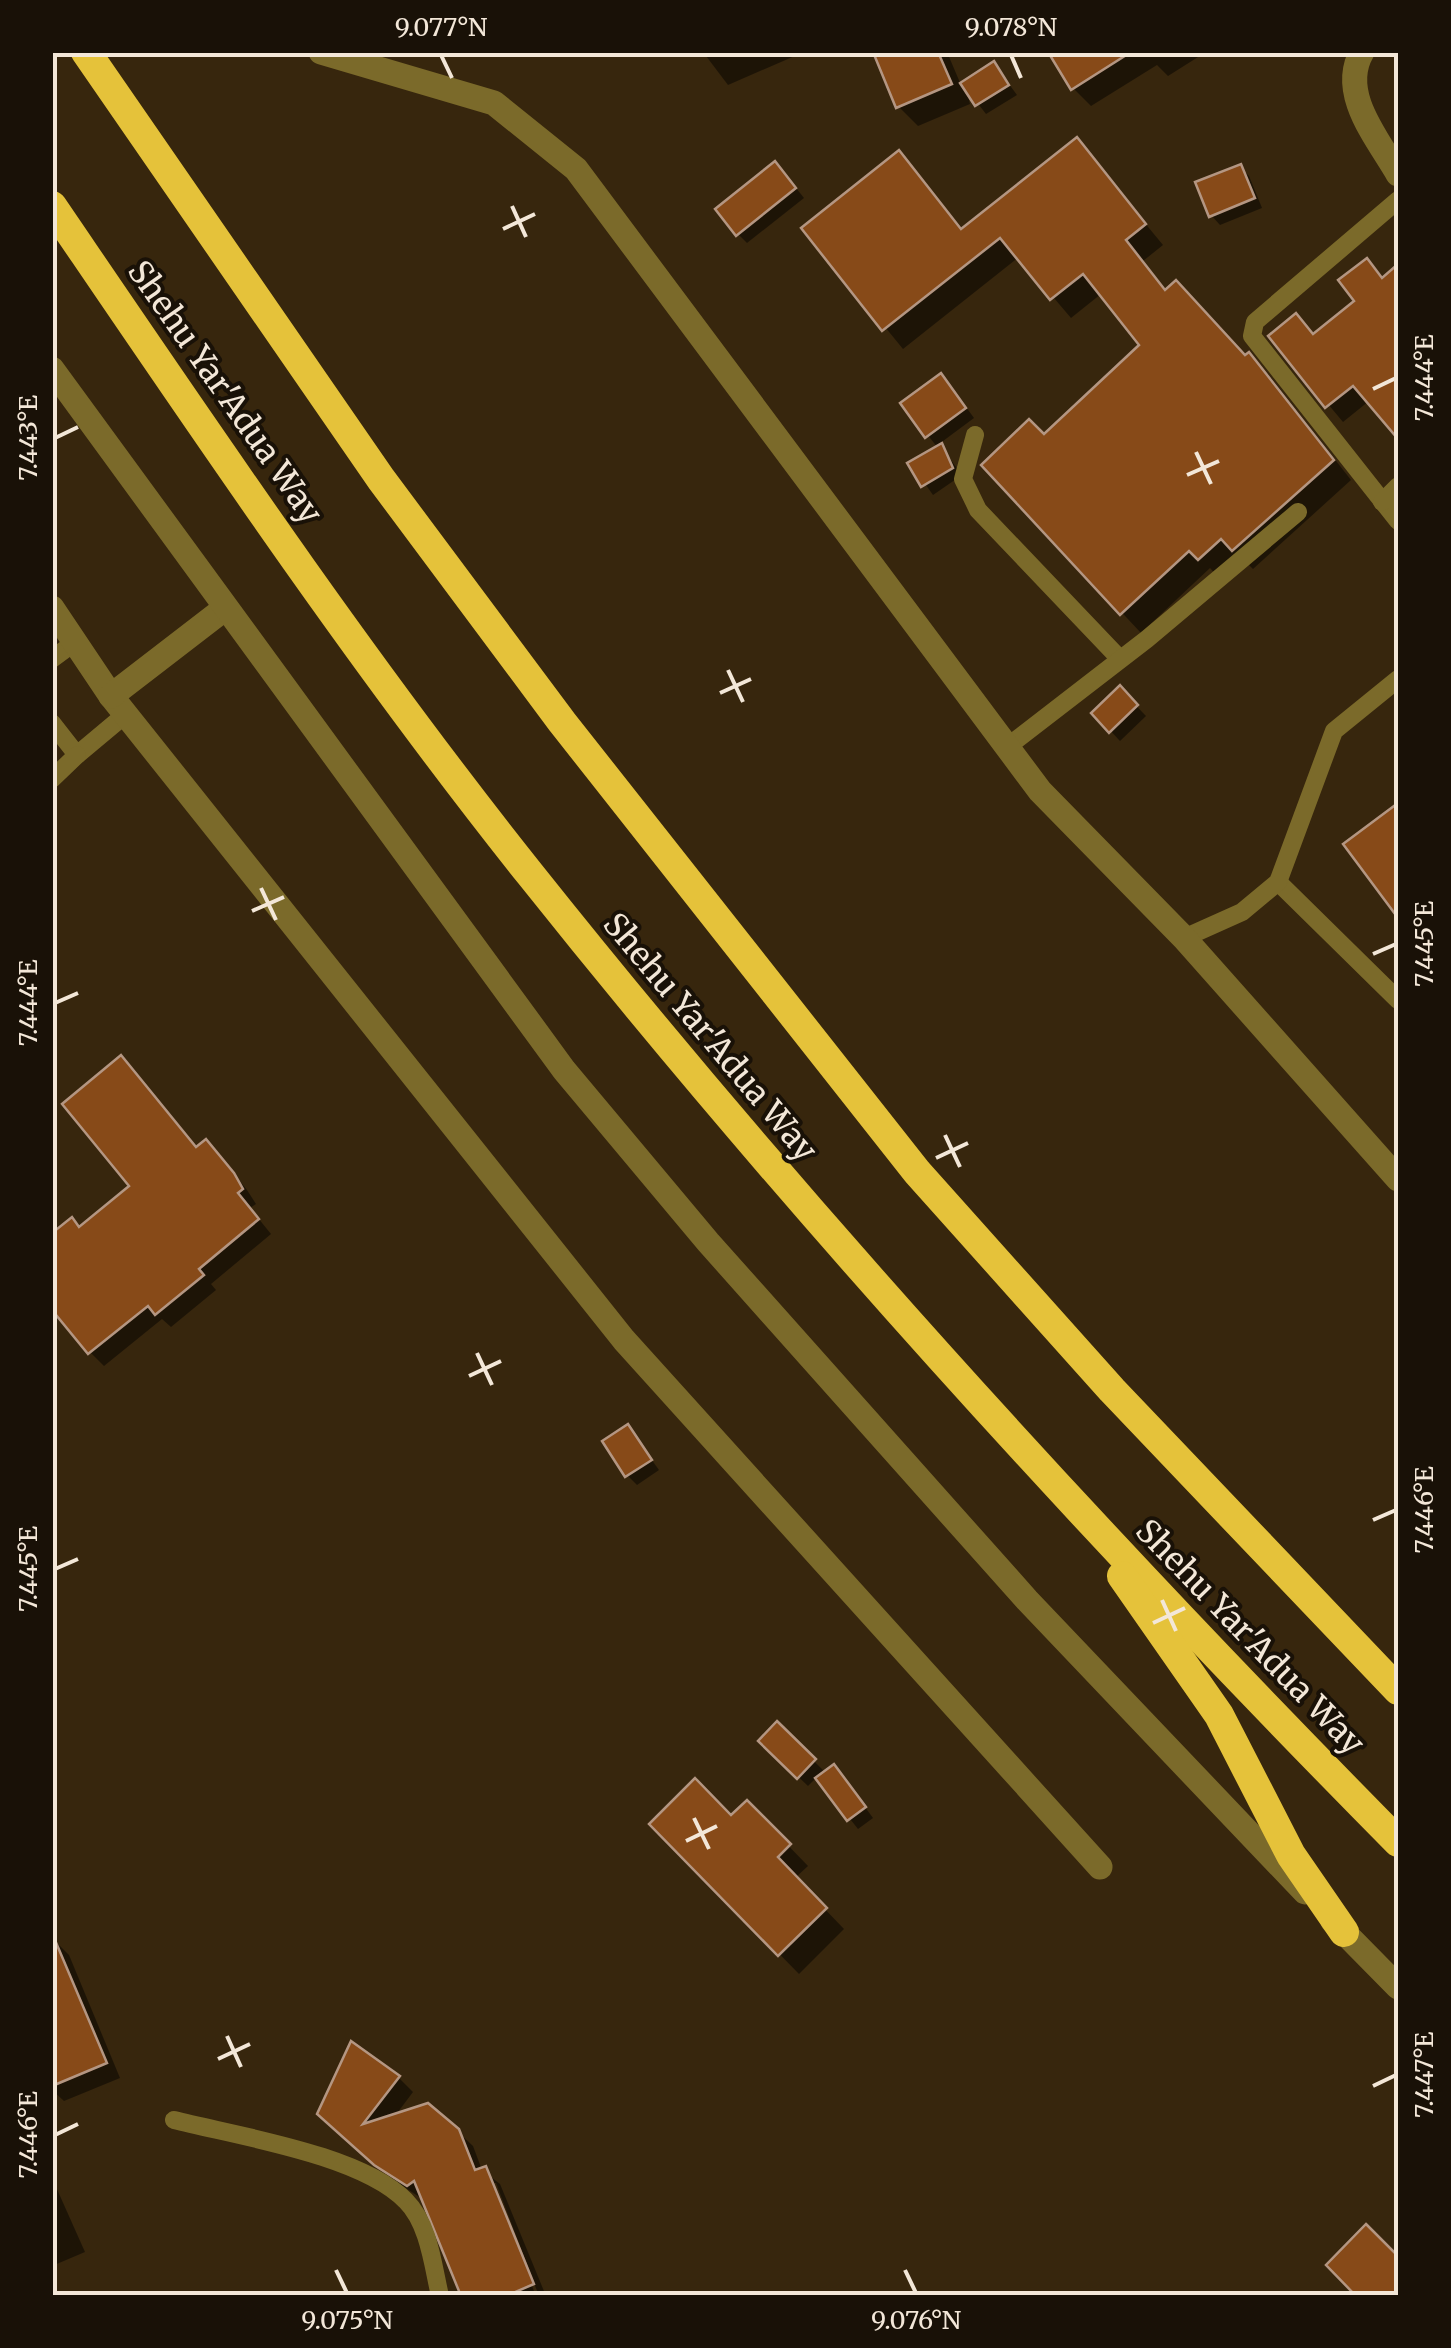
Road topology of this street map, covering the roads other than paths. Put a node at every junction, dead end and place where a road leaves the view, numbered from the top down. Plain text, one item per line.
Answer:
1 (86, 52) edge
2 (321, 52) edge
3 (1362, 52) edge
4 (1398, 174) edge
5 (1398, 200) edge
6 (52, 206) edge
7 (52, 369) edge
8 (975, 435) dead end
9 (1398, 486) edge
10 (1382, 502) junction
11 (1298, 512) dead end
12 (1398, 521) edge
13 (52, 608) edge
14 (224, 609) junction
15 (76, 642) junction
16 (52, 659) edge
17 (1120, 660) junction
18 (1398, 679) edge
19 (119, 705) junction
20 (52, 723) edge
21 (1007, 748) junction
22 (77, 755) junction
23 (52, 779) edge
24 (1278, 882) junction
25 (1184, 938) junction
26 (1398, 1000) edge
27 (1398, 1178) edge
28 (1074, 1502) junction
29 (1398, 1690) edge
30 (1398, 1842) edge
31 (1100, 1867) dead end
32 (1344, 1932) junction
33 (1398, 1986) edge
34 (174, 2120) dead end
35 (440, 2296) edge

1 - 29 highway
2 - 21 street
3 - 4 street
5 - 10 lane
6 - 28 highway, Shehu Yar'Adua Way
7 - 14 street
8 - 17 lane
9 - 10 lane
10 - 12 lane
11 - 17 lane
13 - 15 street
14 - 19 street
14 - 32 street
15 - 16 lane
15 - 19 street
17 - 21 lane
18 - 24 lane
19 - 22 lane
19 - 31 street
20 - 22 lane
21 - 25 street
22 - 23 lane
24 - 25 lane
24 - 26 lane
25 - 27 street
28 - 30 highway, Shehu Yar'Adua Way
28 - 32 highway
32 - 33 street
34 - 35 lane

